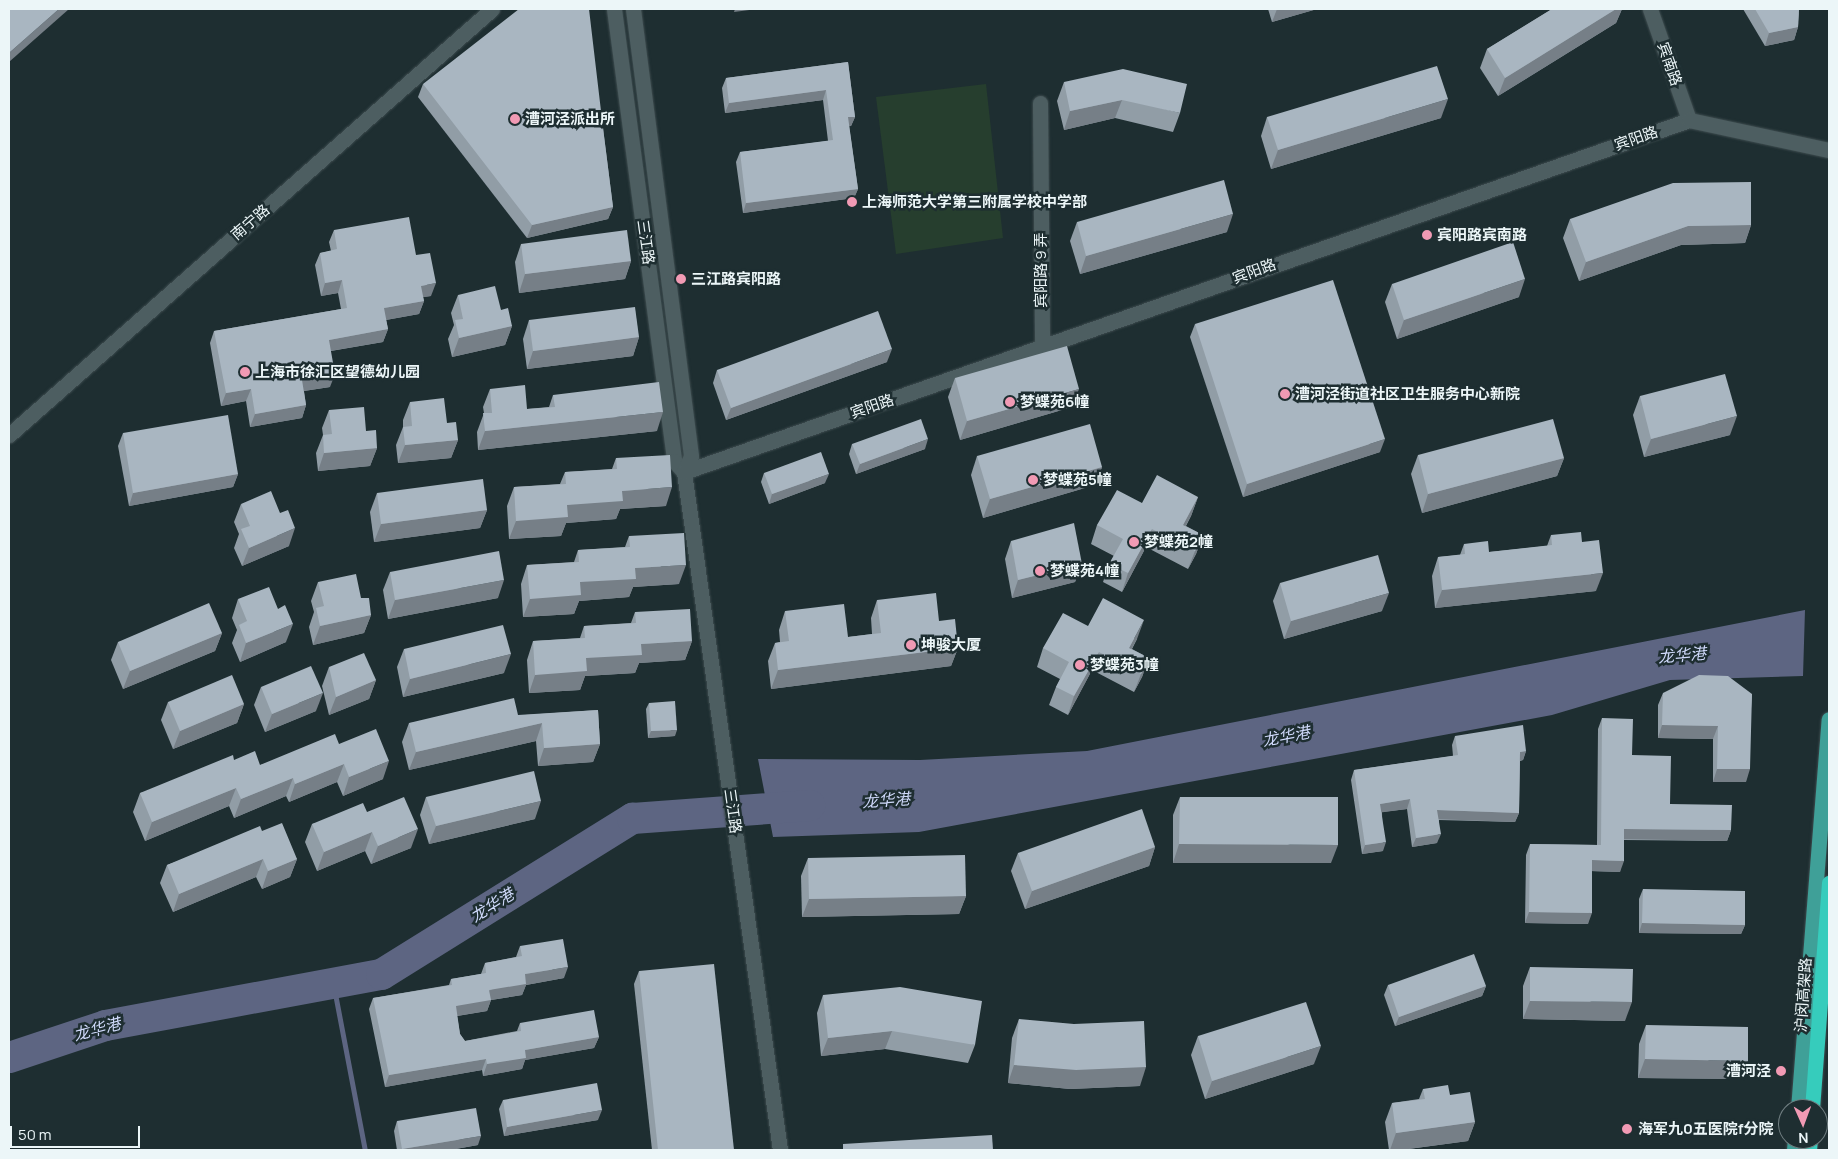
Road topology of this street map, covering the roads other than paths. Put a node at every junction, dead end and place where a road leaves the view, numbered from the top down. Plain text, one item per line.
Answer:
1 (492, 9) edge
2 (614, 9) edge
3 (633, 9) edge
4 (1650, 9) edge
5 (1040, 103) dead end
6 (1689, 120) junction
7 (1829, 150) edge
8 (1042, 347) junction
9 (9, 435) edge
10 (684, 472) junction
11 (1829, 719) edge
12 (1826, 814) edge
13 (1829, 883) edge
14 (1799, 1099) edge
15 (1813, 1099) edge
16 (780, 1150) edge

1 - 9 street, 南宁路
2 - 10 street, 三江路
3 - 10 street, 三江路
4 - 6 street, 宾南路
5 - 8 street, 宾阳路 9 弄
6 - 7 street
6 - 8 street, 宾阳路
8 - 10 street, 宾阳路
10 - 16 street, 三江路
11 - 12 main road
12 - 14 main road
13 - 15 highway, 沪闵高架路

